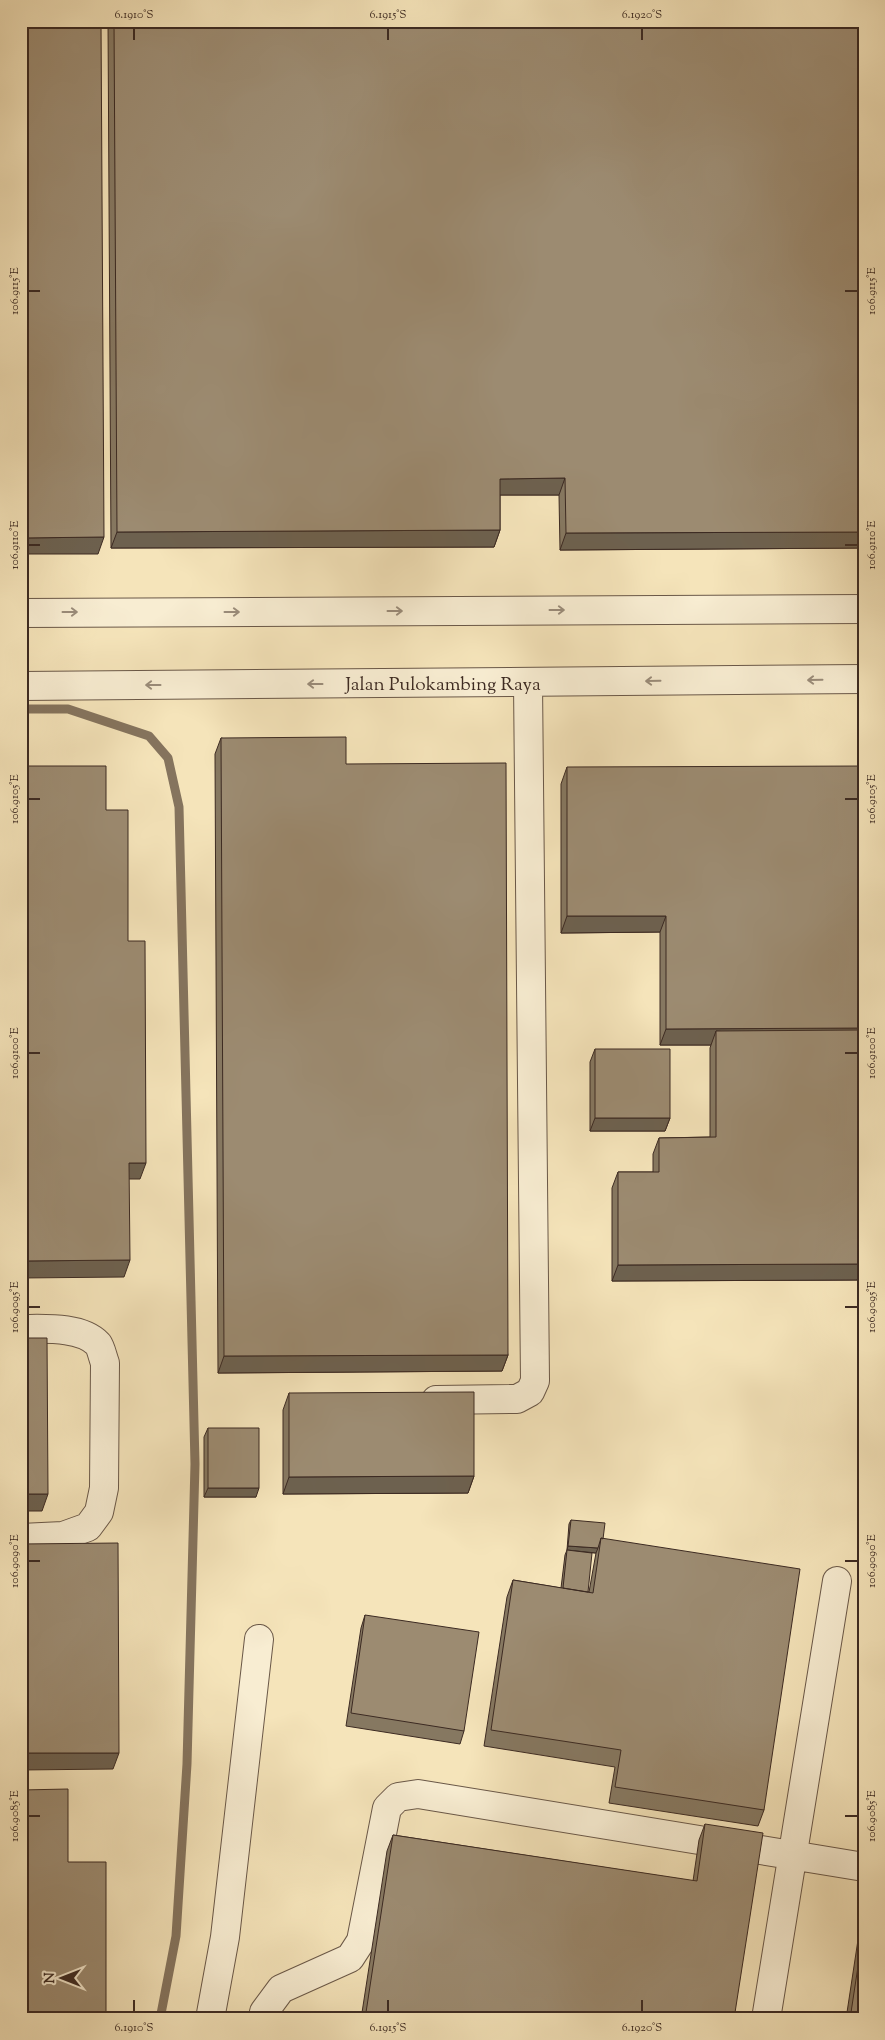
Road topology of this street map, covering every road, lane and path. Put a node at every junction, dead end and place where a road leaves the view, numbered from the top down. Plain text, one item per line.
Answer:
1 (864, 609) edge
2 (21, 613) edge
3 (864, 679) edge
4 (528, 683) junction
5 (21, 686) edge
6 (21, 1329) edge
7 (411, 1400) edge
8 (21, 1538) edge
9 (838, 1581) dead end
10 (259, 1639) dead end
11 (791, 1855) junction
12 (864, 1867) edge
13 (210, 2019) edge
14 (263, 2019) edge
15 (766, 2019) edge

2 -> 1 street
3 -> 4 street, Jalan Pulokambing Raya
4 -> 5 street, Jalan Pulokambing Raya
4 - 7 street
6 - 8 street
9 - 11 street
10 - 13 street
11 - 12 street
11 - 14 street
11 - 15 street

